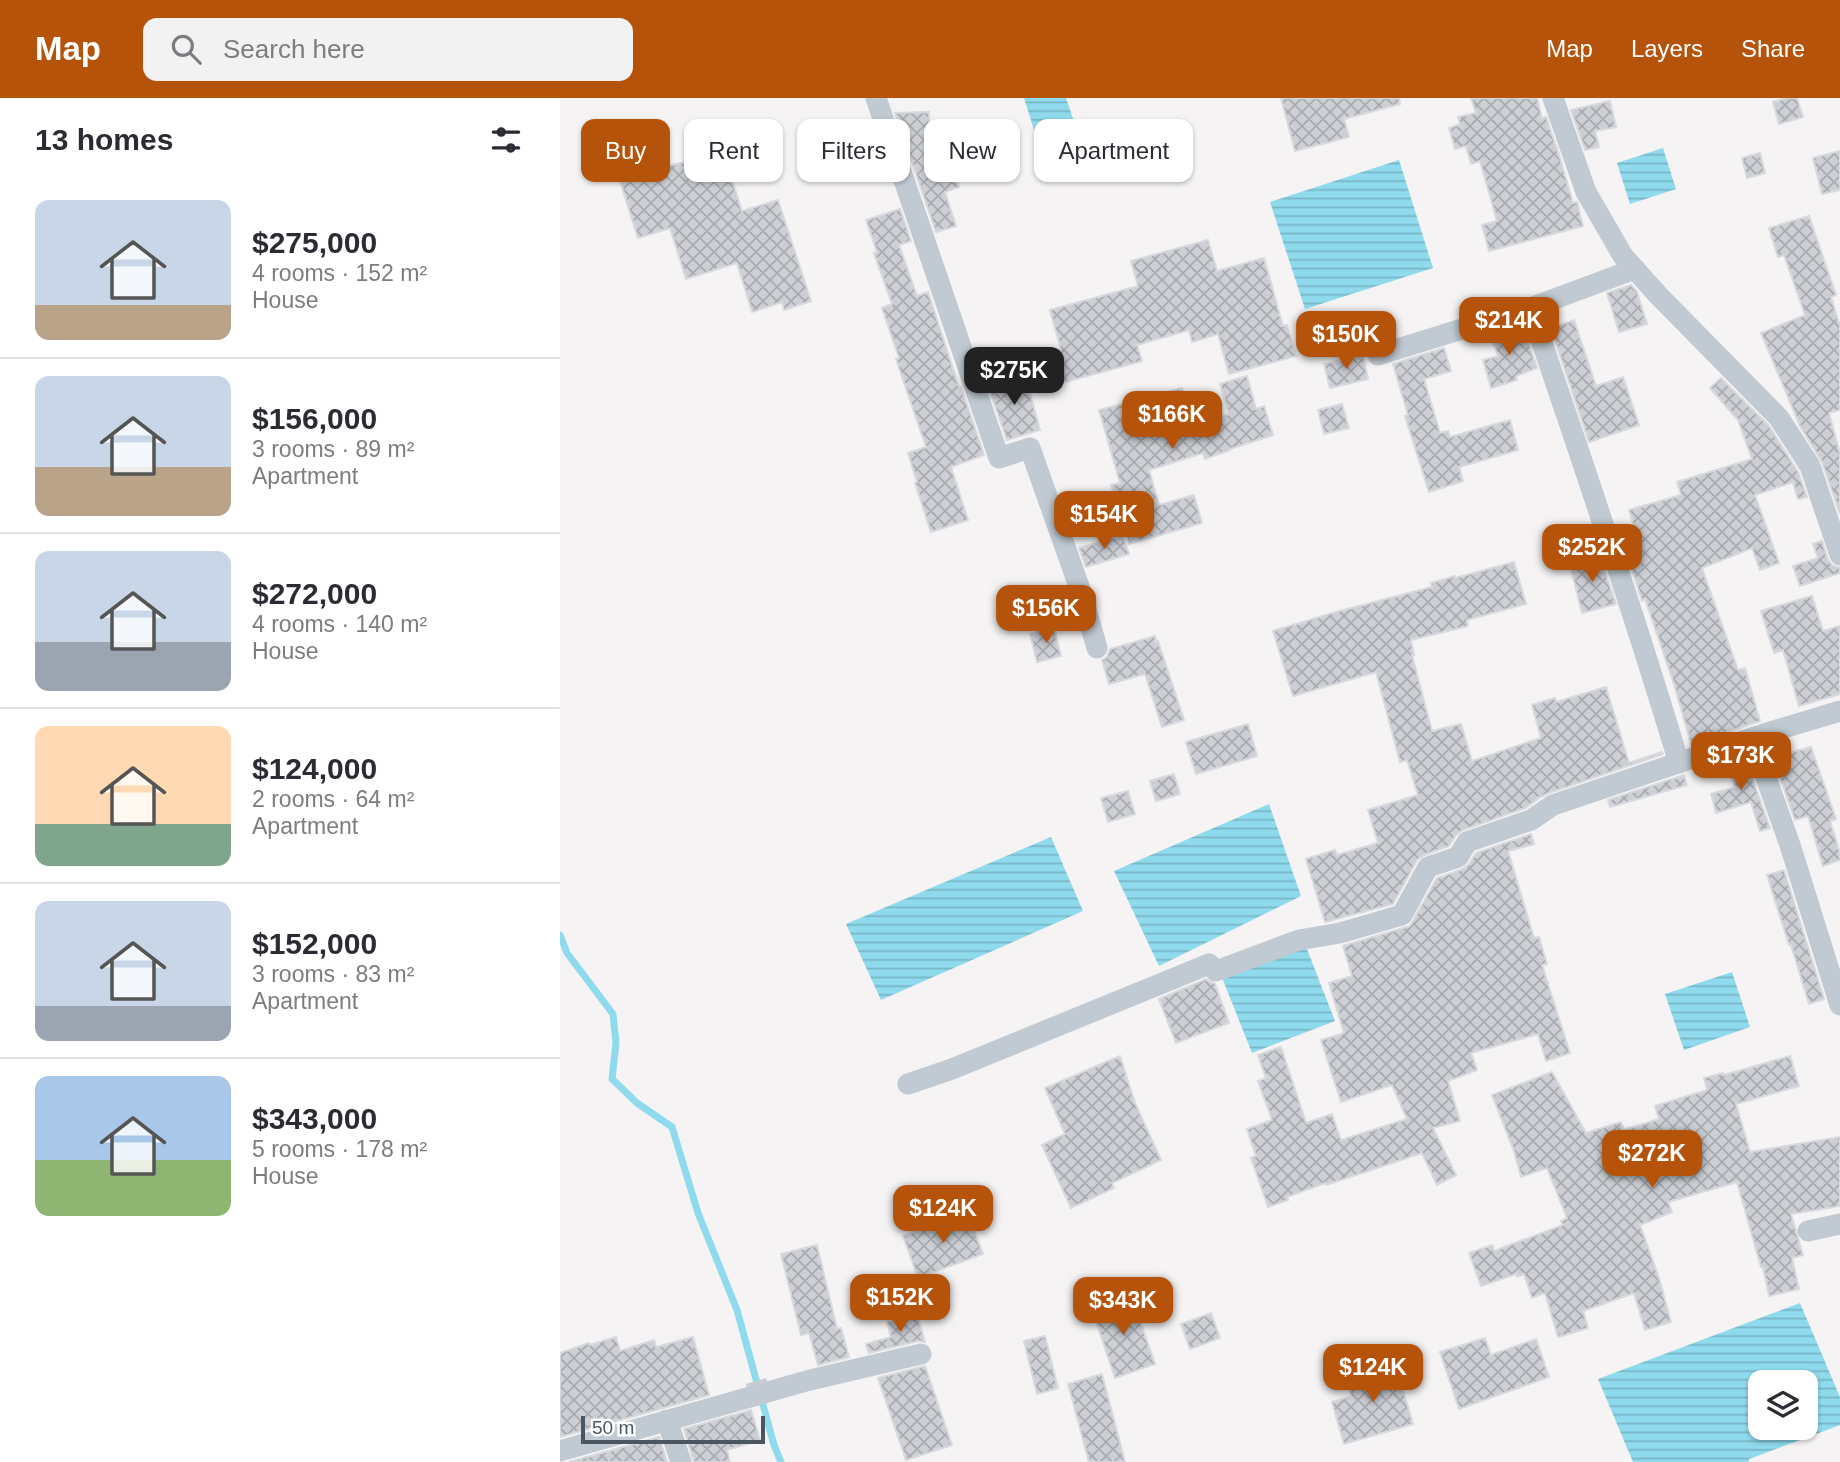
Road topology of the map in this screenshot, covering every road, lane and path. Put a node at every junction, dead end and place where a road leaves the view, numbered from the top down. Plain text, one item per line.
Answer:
1 (876, 98) edge
2 (1553, 98) edge
3 (1635, 269) junction
4 (1530, 308) junction
5 (1378, 355) dead end
6 (1840, 555) edge
7 (1097, 648) dead end
8 (1840, 711) edge
9 (1752, 738) junction
10 (1679, 763) junction
11 (1840, 1004) edge
12 (908, 1084) dead end
13 (1840, 1224) edge
14 (1808, 1231) dead end
15 (922, 1354) dead end
16 (667, 1420) junction
17 (560, 1451) edge
18 (681, 1462) edge

1 - 7 street
2 - 3 street
3 - 4 street
3 - 6 street
4 - 5 street
4 - 10 street
8 - 9 street
9 - 10 street
9 - 11 street
10 - 12 street
13 - 14 street
15 - 16 street
16 - 17 street
16 - 18 street

